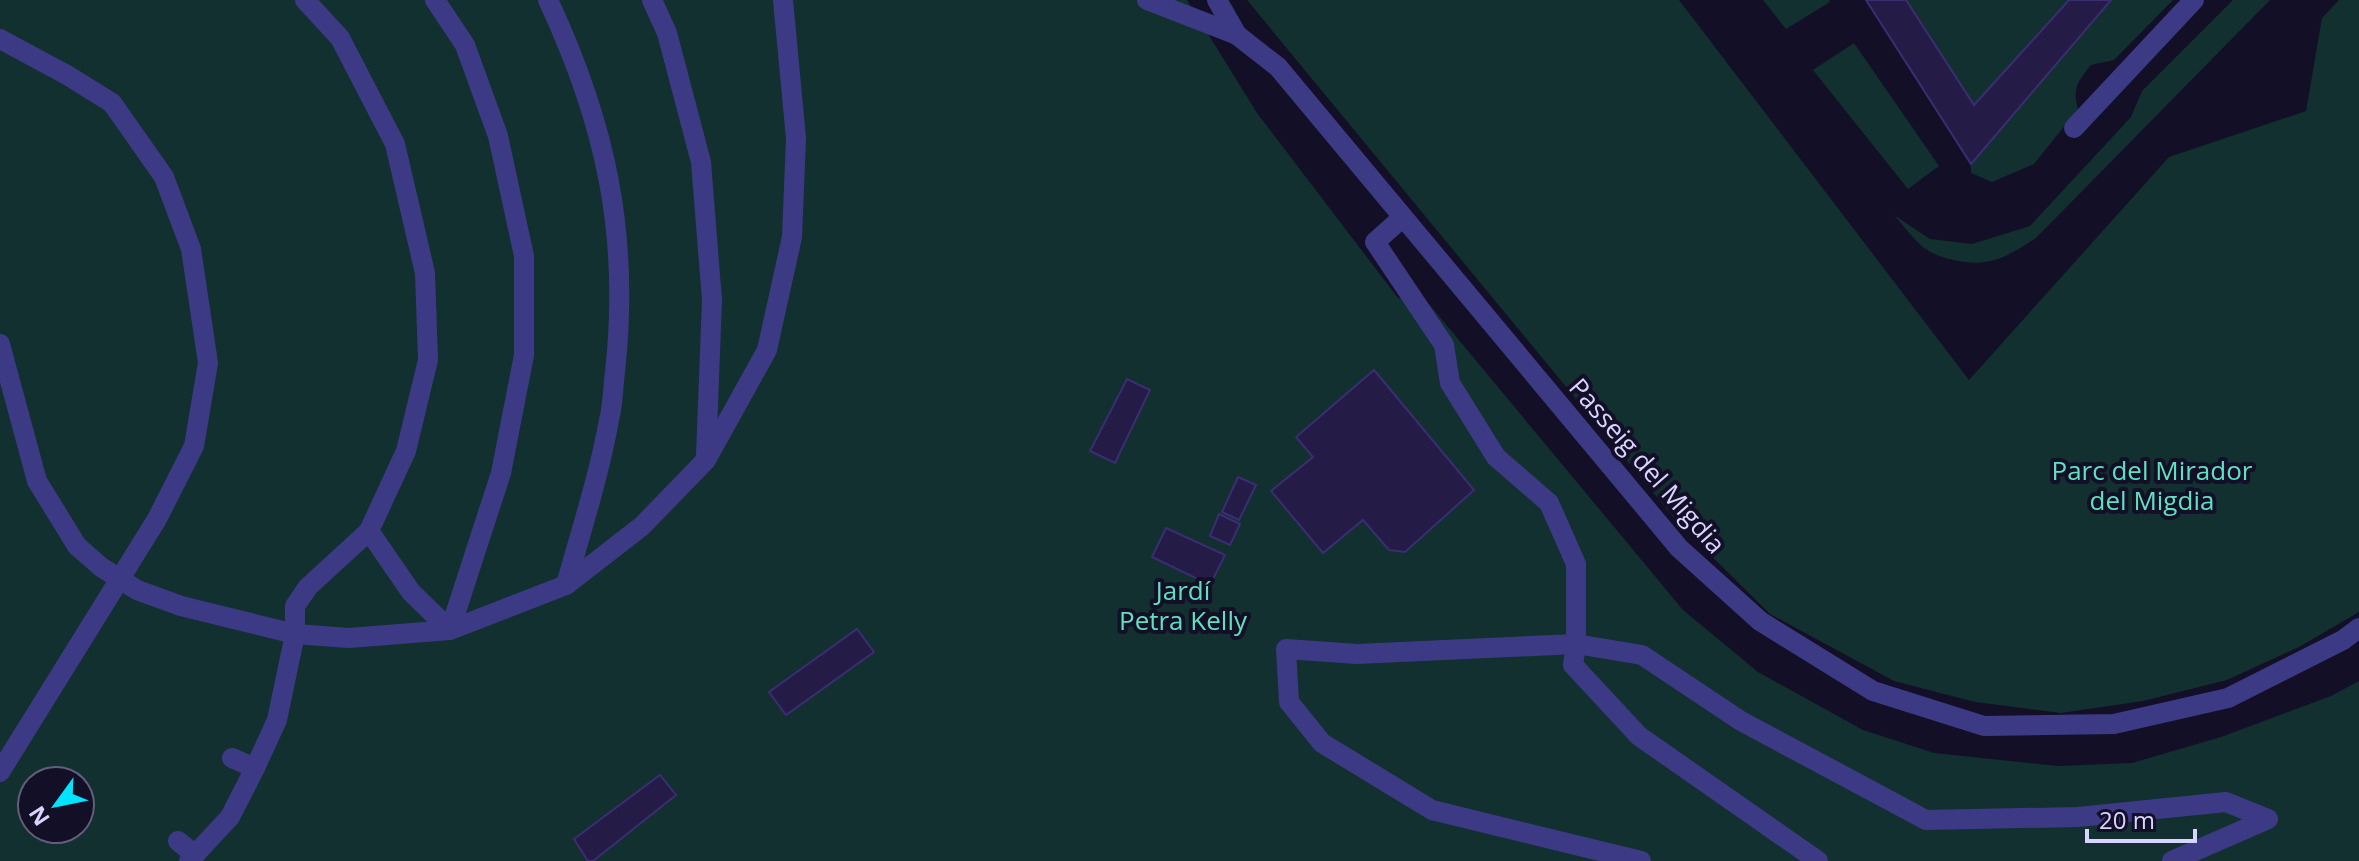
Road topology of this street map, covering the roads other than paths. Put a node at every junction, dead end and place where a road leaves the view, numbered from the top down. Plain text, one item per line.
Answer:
1 (305, 0) edge
2 (435, 0) edge
3 (548, 0) edge
4 (652, 0) edge
5 (783, 0) edge
6 (1147, 0) edge
7 (1217, 0) edge
8 (2194, 0) edge
9 (1237, 35) junction
10 (0, 39) edge
11 (2074, 128) dead end
12 (1402, 218) junction
13 (0, 344) edge
14 (706, 460) junction
15 (369, 531) junction
16 (566, 585) junction
17 (2359, 628) edge
18 (450, 630) junction
19 (295, 634) junction
20 (1576, 644) junction
21 (232, 758) dead end
22 (255, 768) junction
23 (0, 772) edge
24 (178, 841) dead end
25 (192, 858) edge
26 (1641, 861) edge
27 (1818, 861) edge
28 (2172, 861) edge

1 - 15 street
2 - 18 street
3 - 16 street
4 - 14 street
5 - 14 street
6 - 9 street, Passeig del Migdia
7 - 9 street
8 - 11 street
9 - 12 street, Passeig del Migdia
10 - 23 street
12 - 17 street, Passeig del Migdia
12 - 20 street
13 - 19 street, bridge
14 - 16 street
15 - 18 street
15 - 19 street
16 - 18 street
18 - 19 street
19 - 22 street
20 - 26 street
20 - 27 street
20 - 28 street
21 - 22 street
22 - 25 street
24 - 25 street

